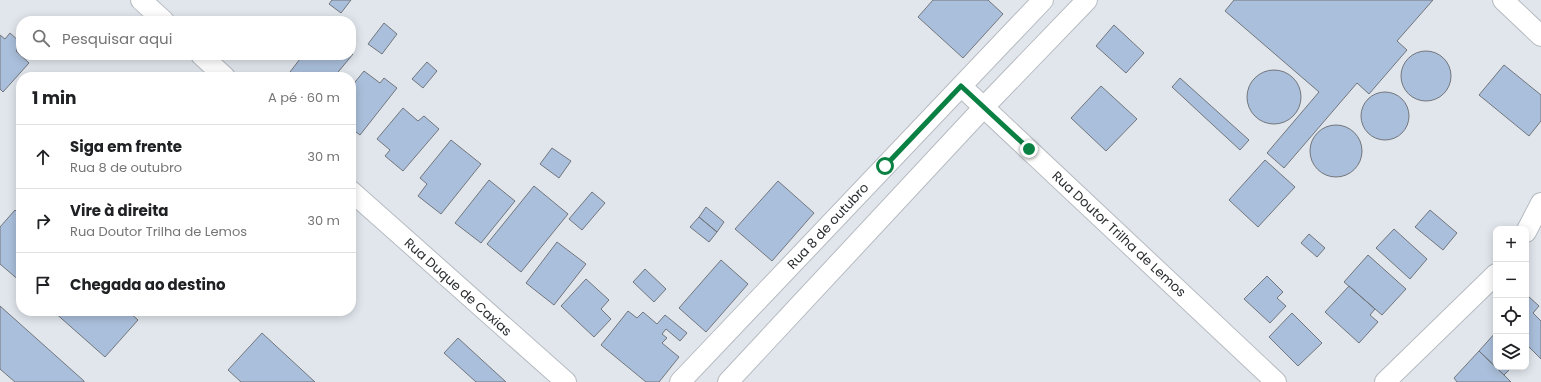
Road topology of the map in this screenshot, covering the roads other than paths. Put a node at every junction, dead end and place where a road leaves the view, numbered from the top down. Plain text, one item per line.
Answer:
1 (141, 0) edge
2 (1043, 0) edge
3 (1087, 0) edge
4 (1504, 0) edge
5 (159, 16) edge
6 (1541, 36) edge
7 (206, 60) edge
8 (220, 72) edge
9 (961, 86) junction
10 (984, 107) junction
11 (356, 196) edge
12 (1541, 203) edge
13 (1529, 226) edge
14 (1493, 277) edge
15 (566, 382) edge
16 (680, 382) edge
17 (728, 382) edge
18 (1276, 382) edge
19 (1385, 382) edge

1 - 5 street
2 - 9 street, Rua 8 de outubro
3 - 10 street
4 - 6 street
7 - 8 street
9 - 10 street, Rua Doutor Trilha de Lemos
9 - 16 street, Rua 8 de outubro
10 - 17 street
10 - 18 street, Rua Doutor Trilha de Lemos
11 - 15 street, Rua Duque de Caxias
12 - 13 street
14 - 19 street

